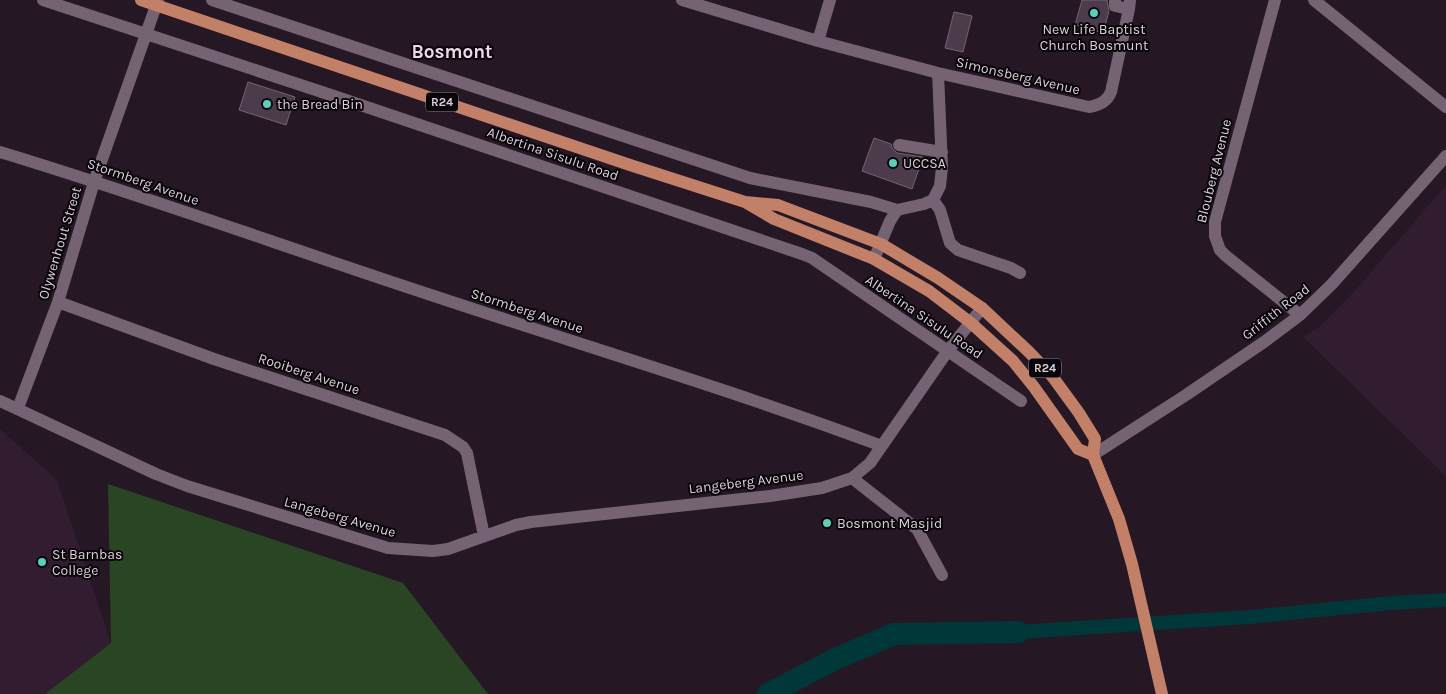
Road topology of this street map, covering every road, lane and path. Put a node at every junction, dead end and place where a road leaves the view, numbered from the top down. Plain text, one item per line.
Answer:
1 (43, 0) edge
2 (141, 0) edge
3 (212, 0) edge
4 (682, 0) edge
5 (830, 0) edge
6 (1115, 0) edge
7 (1275, 0) edge
8 (1314, 0) edge
9 (157, 3) edge
10 (1129, 5) edge
11 (146, 34) junction
12 (818, 41) junction
13 (938, 73) junction
14 (1446, 106) edge
15 (899, 145) dead end
16 (0, 152) edge
17 (942, 152) junction
18 (1446, 156) edge
19 (94, 182) junction
20 (933, 200) junction
21 (745, 202) junction
22 (897, 210) junction
23 (881, 244) junction
24 (874, 260) junction
25 (1020, 273) dead end
26 (58, 302) junction
27 (982, 308) junction
28 (1300, 315) junction
29 (971, 322) junction
30 (947, 352) junction
31 (0, 401) edge
32 (1021, 401) dead end
33 (18, 408) junction
34 (882, 446) junction
35 (1093, 455) junction
36 (852, 478) junction
37 (484, 536) junction
38 (942, 576) dead end
39 (1162, 694) edge

1 - 11 street, Albertina Sisulu Road
2 - 9 main road, Albertina Sisulu Road / R24
3 - 22 street
4 - 12 street, Simonsberg Avenue
5 - 12 street
6 - 10 street
7 - 28 street, Blouberg Avenue
8 - 14 street
9 - 11 street, Olywenhout Street
9 - 21 main road, Albertina Sisulu Road / R24
10 - 13 street, Simonsberg Avenue
11 - 19 street, Olywenhout Street
11 - 30 street, Albertina Sisulu Road
12 - 13 street, Simonsberg Avenue
13 - 17 street
15 - 17 street
16 - 19 street, Stormberg Avenue
17 - 20 street
18 - 28 street, Griffith Road
19 - 26 street, Olywenhout Street
19 - 34 street, Stormberg Avenue
20 - 22 street
20 - 25 street
21 - 23 main road, Albertina Sisulu Road / R24
21 - 24 main road, Albertina Sisulu Road / R24
22 - 23 street
23 - 24 street
23 - 27 main road, Albertina Sisulu Road / R24
24 - 29 main road, Albertina Sisulu Road / R24
26 - 33 street, Olywenhout Street
26 - 37 street, Rooiberg Avenue
27 - 29 street
27 - 35 main road, Albertina Sisulu Road / R24
28 - 35 street, Griffith Road
29 - 30 street
29 - 35 main road, Albertina Sisulu Road / R24
30 - 32 street, Albertina Sisulu Road
30 - 34 street
31 - 33 street, Langeberg Avenue
33 - 37 street, Langeberg Avenue
34 - 36 street, Langeberg Avenue
35 - 39 main road, Albertina Sisulu Road / R24
36 - 37 street, Langeberg Avenue
36 - 38 street

